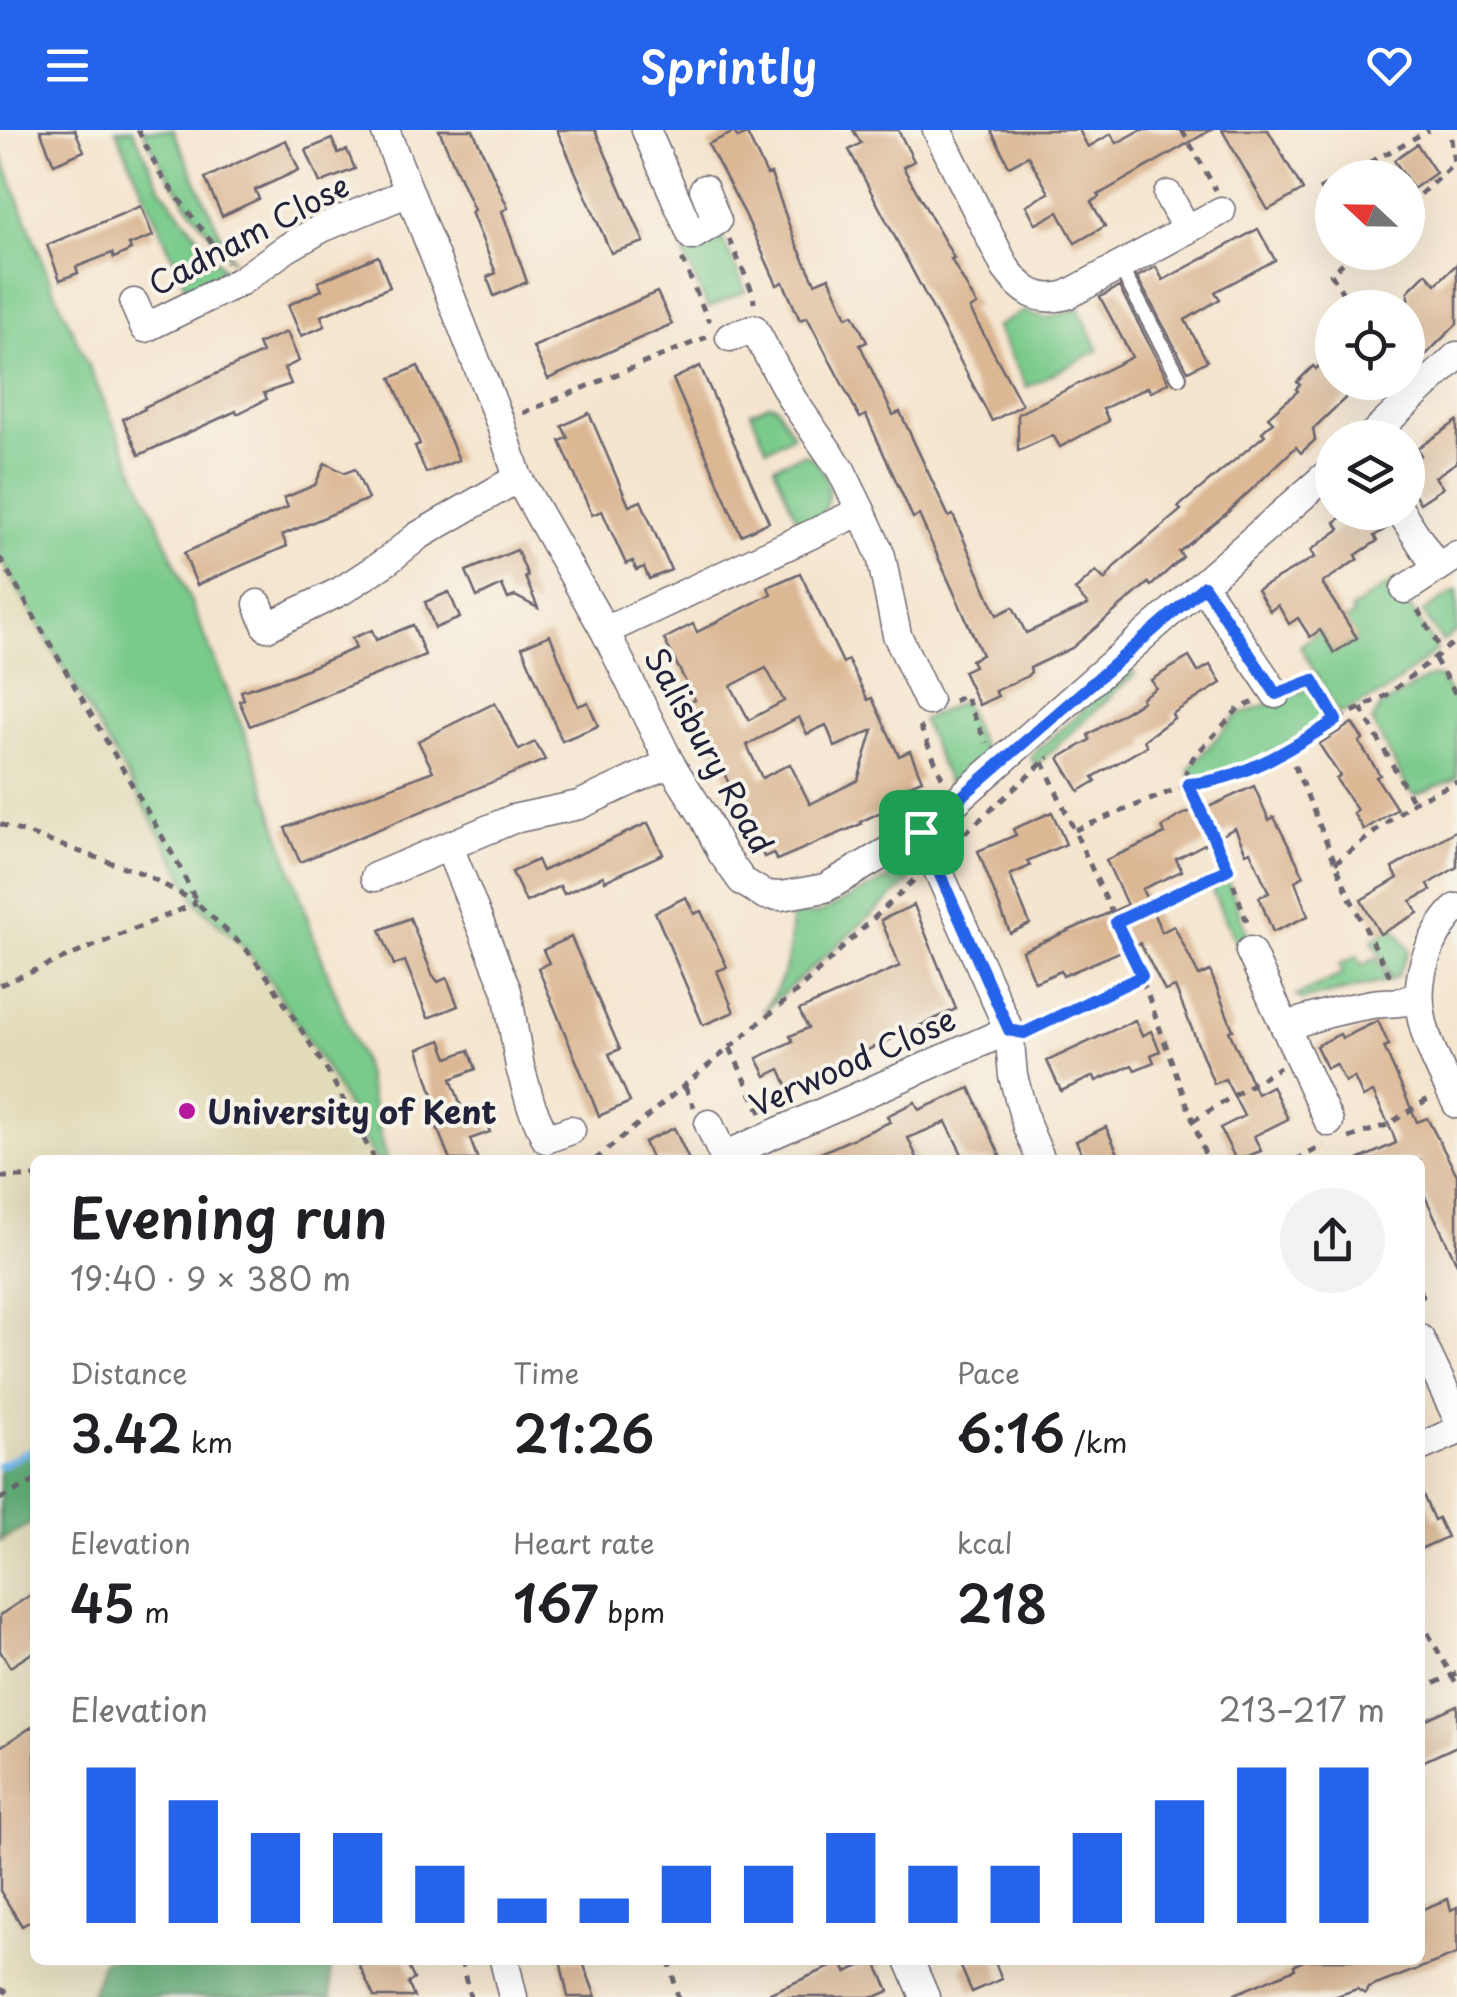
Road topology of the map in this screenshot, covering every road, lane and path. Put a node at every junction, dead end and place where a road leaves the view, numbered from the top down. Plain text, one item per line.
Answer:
1 (138, 130) edge
2 (385, 130) edge
3 (646, 130) edge
4 (937, 130) edge
5 (1182, 130) edge
6 (1429, 130) edge
7 (1450, 130) edge
8 (1375, 160) edge
9 (704, 189) dead end
10 (1425, 190) edge
11 (409, 192) junction
12 (1168, 195) dead end
13 (1221, 212) joint
14 (1188, 230) junction
15 (726, 232) dead end
16 (689, 248) dead end
17 (1120, 267) junction
18 (1335, 270) edge
19 (241, 281) junction
20 (1340, 290) edge
21 (134, 303) dead end
22 (733, 333) junction
23 (1457, 356) edge
24 (1179, 377) dead end
25 (1388, 420) edge
26 (500, 422) junction
27 (518, 478) junction
28 (1315, 485) edge
29 (861, 511) junction
30 (1418, 530) edge
31 (0, 558) edge
32 (1447, 561) edge
33 (1204, 586) junction
34 (1405, 589) joint
35 (258, 604) dead end
36 (605, 631) junction
37 (1457, 640) edge
38 (1442, 651) junction
39 (1435, 659) junction
40 (1276, 694) junction
41 (1457, 696) edge
42 (931, 707) junction
43 (1360, 707) junction
44 (1336, 720) junction
45 (1288, 750) junction
46 (1044, 762) dead end
47 (670, 763) junction
48 (997, 769) junction
49 (1457, 782) edge
50 (1188, 784) junction
51 (1412, 802) junction
52 (954, 806) junction
53 (0, 824) edge
54 (1075, 830) junction
55 (921, 832) junction
56 (449, 847) junction
57 (935, 860) junction
58 (1336, 863) junction
59 (1228, 869) junction
60 (375, 876) dead end
61 (197, 903) junction
62 (1457, 908) edge
63 (1116, 922) junction
64 (1250, 951) joint
65 (1142, 976) junction
66 (0, 985) edge
67 (1411, 999) junction
68 (1285, 1027) junction
69 (1009, 1030) junction
70 (730, 1048) junction
71 (1299, 1056) junction
72 (1453, 1095) edge
73 (1193, 1121) junction
74 (709, 1124) dead end
75 (570, 1130) dead end
76 (772, 1135) junction
77 (1332, 1136) junction
78 (373, 1155) edge
79 (601, 1155) edge
80 (723, 1155) edge
81 (730, 1155) edge
82 (1040, 1155) edge
83 (1205, 1155) edge
84 (1303, 1155) edge
85 (0, 1177) edge
86 (30, 1177) edge
87 (1425, 1350) edge
88 (1457, 1417) edge
89 (1457, 1431) edge
90 (1425, 1445) edge
91 (30, 1484) edge
92 (0, 1499) edge
93 (1425, 1627) edge
94 (1454, 1675) edge
95 (1457, 1685) edge
96 (1425, 1688) edge
97 (462, 1965) edge
98 (505, 1965) edge
99 (670, 1965) edge
100 (911, 1965) edge
101 (0, 1989) edge
102 (12, 1994) dead end
103 (470, 1997) edge
104 (513, 1997) edge
105 (678, 1997) edge
106 (925, 1997) edge

1 - 19 path
2 - 11 street, Salisbury Road
3 - 9 street
4 - 17 street
5 - 13 path
6 - 8 path
7 - 10 path
11 - 19 street, Cadnam Close
11 - 26 street, Salisbury Road
12 - 14 street
13 - 14 street
14 - 17 street
15 - 22 path
16 - 22 path
17 - 24 lane
18 - 20 path
19 - 21 street, Cadnam Close
22 - 26 path
22 - 29 street
23 - 25 street
26 - 27 street, Salisbury Road
27 - 35 street
27 - 36 street, Salisbury Road
28 - 33 street, Salisbury Road
29 - 36 street
29 - 42 street
30 - 32 street
31 - 61 path
32 - 34 street
33 - 40 street
33 - 48 street, Salisbury Road
34 - 38 path
36 - 47 street, Salisbury Road
37 - 38 path
38 - 39 path
39 - 41 path
39 - 43 path
40 - 44 path
40 - 50 path
42 - 48 path
42 - 52 path
43 - 44 path
43 - 51 path
44 - 45 path
45 - 50 path
45 - 58 path
46 - 54 path
47 - 55 street, Salisbury Road
47 - 56 street
48 - 52 street, Salisbury Road
49 - 51 path
50 - 54 path
50 - 59 path
51 - 58 path
52 - 55 street, Salisbury Road
53 - 61 path
54 - 63 path
55 - 57 street
56 - 60 street
56 - 75 street
57 - 69 street
57 - 70 path
58 - 67 path
59 - 63 path
59 - 64 path
61 - 66 path
61 - 78 path
62 - 67 street
63 - 65 path
64 - 68 street
65 - 69 path
65 - 73 path
67 - 68 street
67 - 72 street
68 - 71 street
69 - 76 street, Verwood Close
69 - 82 street
70 - 76 path
70 - 79 path
71 - 73 path
71 - 77 street
72 - 77 path
73 - 83 path
74 - 80 street, Verwood Close
76 - 81 street, Verwood Close
77 - 84 path
85 - 86 path
87 - 88 street
89 - 90 street
91 - 92 path
93 - 94 path
94 - 95 path
94 - 96 path
97 - 103 path
98 - 104 street
99 - 105 path
100 - 106 street
101 - 102 path

